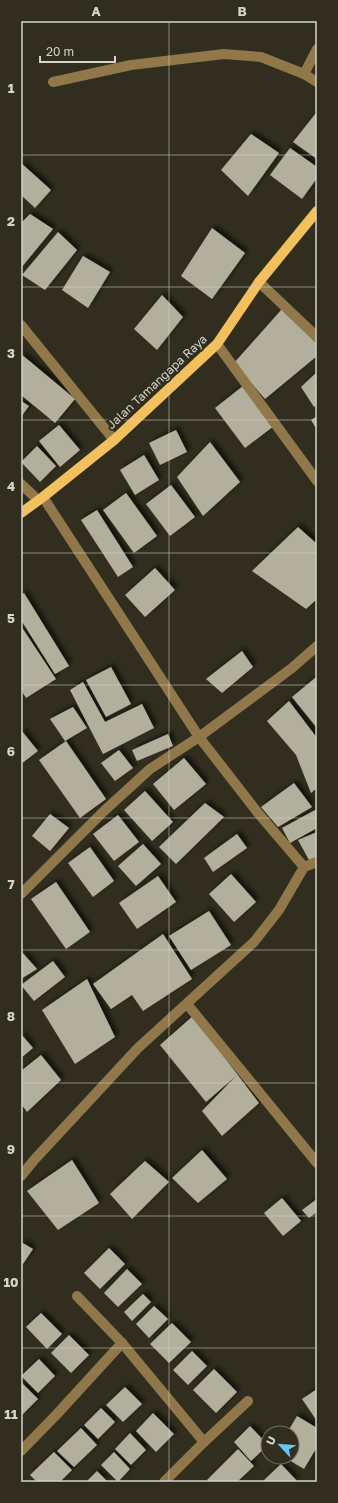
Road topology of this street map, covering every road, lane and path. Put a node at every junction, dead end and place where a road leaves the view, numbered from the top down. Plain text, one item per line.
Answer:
1 (317, 49) edge
2 (304, 74) junction
3 (53, 82) dead end
4 (317, 82) edge
5 (317, 211) edge
6 (259, 282) junction
7 (21, 325) edge
8 (317, 336) edge
9 (217, 344) junction
10 (114, 440) junction
11 (317, 481) edge
12 (21, 484) edge
13 (41, 499) junction
14 (21, 513) edge
15 (317, 646) edge
16 (199, 737) junction
17 (317, 862) edge
18 (304, 867) junction
19 (21, 894) edge
20 (187, 1004) junction
21 (317, 1163) edge
22 (21, 1176) edge
23 (77, 1296) dead end
24 (122, 1343) junction
25 (248, 1401) dead end
26 (204, 1442) junction
27 (21, 1451) edge
28 (164, 1482) edge

1 - 2 street
2 - 3 street
2 - 4 street
5 - 6 main road, Jalan Tamangapa Raya
6 - 8 street
6 - 9 main road, Jalan Tamangapa Raya
7 - 10 street
9 - 10 main road, Jalan Tamangapa Raya
9 - 11 street
10 - 13 main road, Jalan Tamangapa Raya
12 - 13 street
13 - 14 main road, Jalan Tamangapa Raya
13 - 16 street
15 - 16 street
16 - 18 street
16 - 19 street
17 - 18 street
18 - 20 street
20 - 21 street
20 - 22 street
23 - 24 street
24 - 26 street
24 - 27 street
25 - 26 street
26 - 28 street

